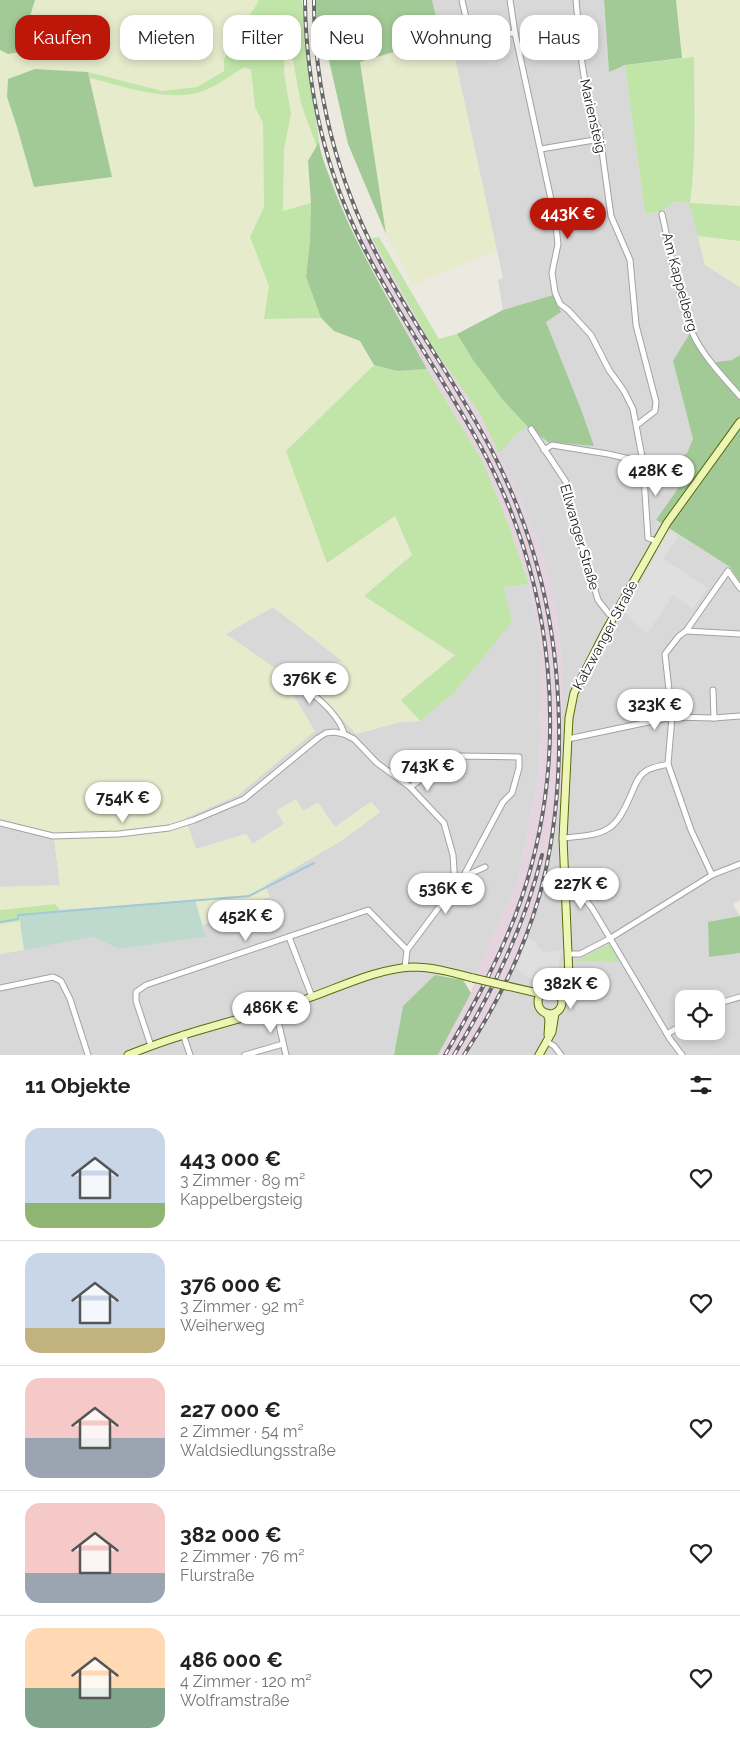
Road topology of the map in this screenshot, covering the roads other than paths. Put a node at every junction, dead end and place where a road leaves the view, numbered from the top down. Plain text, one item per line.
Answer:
1 (462, 0) edge
2 (510, 0) edge
3 (576, 0) edge
4 (515, 33) junction
5 (600, 139) junction
6 (541, 149) junction
7 (662, 214) dead end
8 (740, 396) edge
9 (740, 422) edge
10 (637, 426) junction
11 (531, 429) dead end
12 (544, 450) junction
13 (643, 462) junction
14 (656, 541) junction
15 (740, 588) edge
16 (614, 617) junction
17 (686, 631) junction
18 (740, 634) edge
19 (284, 672) dead end
20 (714, 690) dead end
21 (672, 717) junction
22 (714, 718) junction
23 (738, 718) edge
24 (344, 734) junction
25 (568, 739) junction
26 (668, 764) junction
27 (410, 787) junction
28 (0, 823) edge
29 (563, 838) junction
30 (740, 864) edge
31 (485, 867) dead end
32 (564, 873) junction
33 (712, 875) junction
34 (462, 877) junction
35 (455, 886) junction
36 (289, 938) junction
37 (610, 939) junction
38 (407, 950) junction
39 (568, 954) junction
40 (405, 968) junction
41 (0, 988) edge
42 (521, 990) junction
43 (542, 994) junction
44 (558, 994) junction
45 (312, 997) junction
46 (738, 997) edge
47 (725, 1001) edge
48 (538, 1002) junction
49 (740, 1003) edge
50 (275, 1008) junction
51 (547, 1013) junction
52 (555, 1013) junction
53 (675, 1029) edge
54 (183, 1034) junction
55 (667, 1034) junction
56 (547, 1040) junction
57 (283, 1044) junction
58 (151, 1046) junction
59 (88, 1055) edge
60 (128, 1055) edge
61 (190, 1055) edge
62 (245, 1055) edge
63 (286, 1055) edge
64 (539, 1055) edge
65 (561, 1055) edge
66 (682, 1055) edge

1 - 4 street
2 - 4 street
3 - 5 street, Mariensteig
4 - 6 street
5 - 6 street
5 - 10 street, Mariensteig
6 - 10 street
7 - 8 street, Am Kappelberg
9 - 14 main road, Katzwanger Straße
10 - 13 street
11 - 12 street, Ellwanger Straße
12 - 13 street
12 - 16 street, Ellwanger Straße
13 - 14 street
14 - 16 main road, Katzwanger Straße
15 - 17 street
16 - 25 main road, Katzwanger Straße
17 - 18 street
17 - 21 street
19 - 24 street
20 - 22 street
21 - 22 street
21 - 25 street
21 - 26 street
22 - 23 street
24 - 27 street
24 - 28 street
25 - 29 main road, Katzwanger Straße
26 - 29 street
26 - 33 street
27 - 34 street
27 - 35 street
29 - 32 main road, Katzwanger Straße
30 - 33 street
31 - 34 street
32 - 37 street
32 - 39 main road, Katzwanger Straße
33 - 37 street
34 - 35 street
35 - 38 street
36 - 38 street
36 - 45 street
36 - 58 street
37 - 39 street
37 - 55 street
38 - 40 street
39 - 44 main road, Katzwanger Straße
40 - 42 main road, bridge
40 - 45 main road
41 - 59 street
42 - 43 main road
42 - 48 main road
43 - 44 main road
43 - 48 main road
44 - 52 main road
45 - 50 main road
46 - 47 street
46 - 49 street
48 - 51 main road
50 - 54 main road
50 - 57 street
51 - 52 main road
51 - 56 main road
52 - 56 main road
53 - 55 street
54 - 58 main road
54 - 61 street
55 - 66 street
56 - 64 main road
56 - 65 street
57 - 62 street
57 - 63 street
58 - 60 main road

